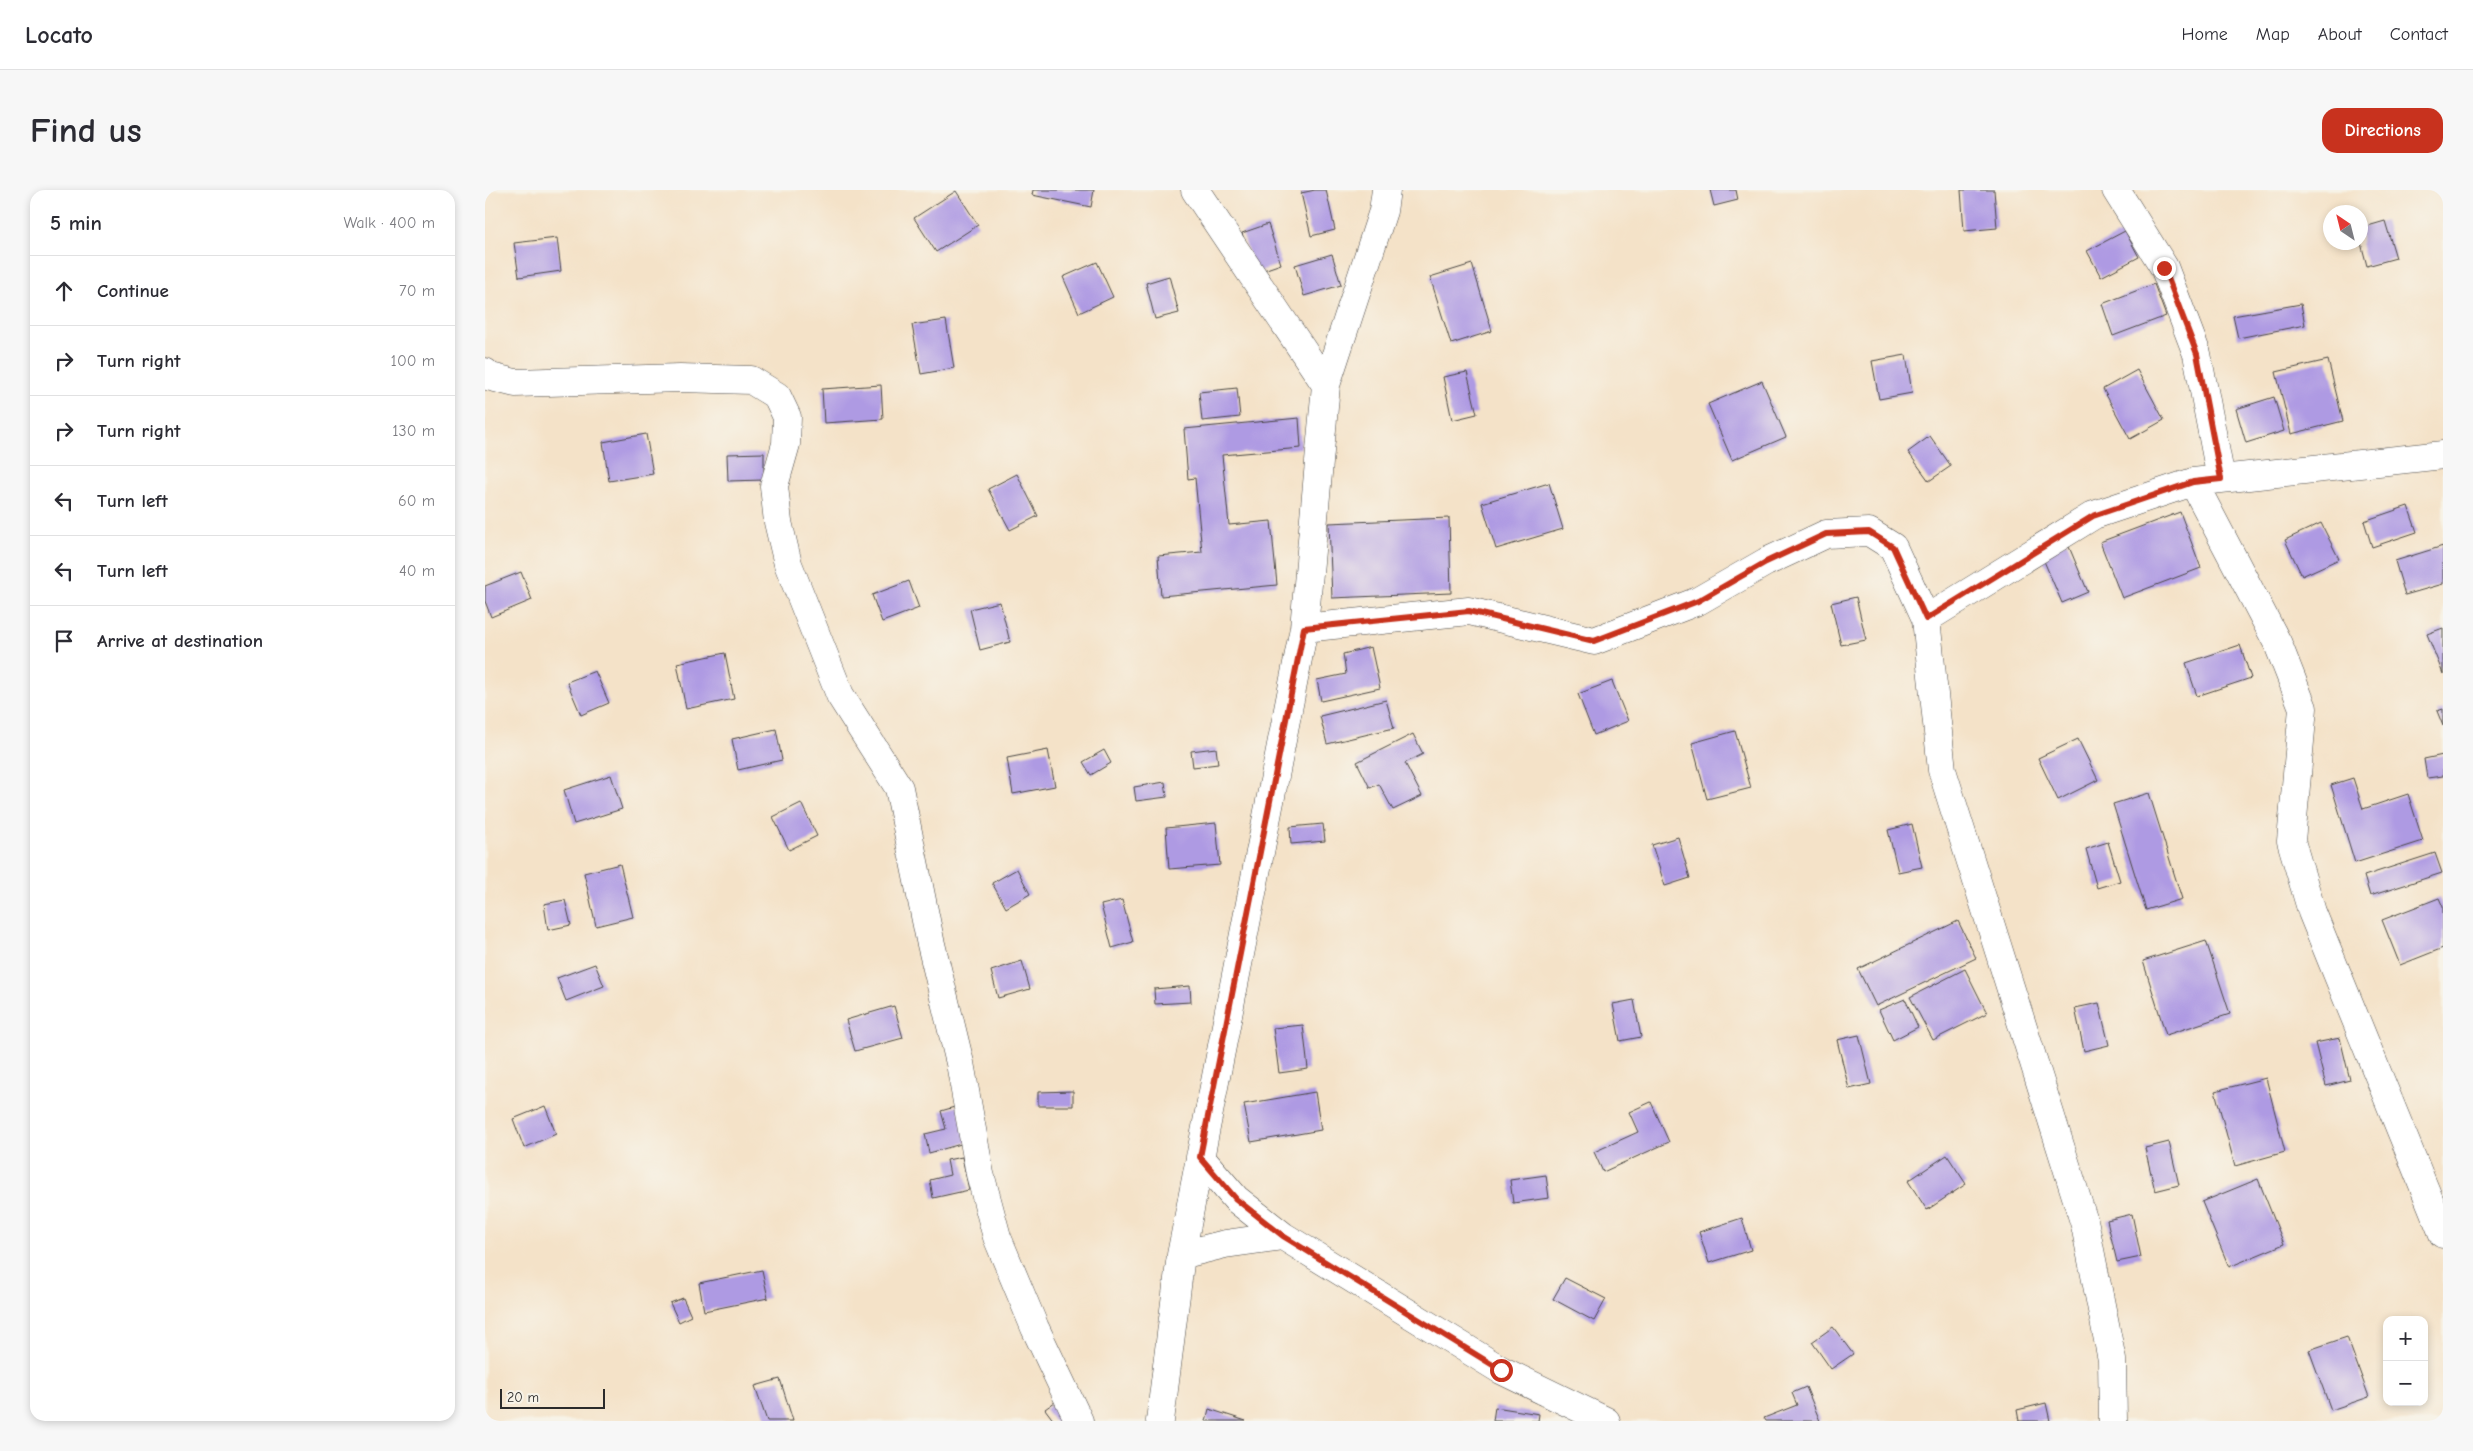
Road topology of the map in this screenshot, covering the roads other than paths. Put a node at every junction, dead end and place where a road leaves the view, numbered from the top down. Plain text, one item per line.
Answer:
1 (1195, 190) edge
2 (1386, 190) edge
3 (2115, 190) edge
4 (485, 372) edge
5 (1326, 385) junction
6 (2443, 455) edge
7 (2221, 479) junction
8 (2193, 482) junction
9 (1926, 619) junction
10 (1304, 628) junction
11 (1200, 1157) junction
12 (2443, 1234) edge
13 (1283, 1236) junction
14 (1181, 1255) junction
15 (1157, 1417) edge
16 (1079, 1421) edge
17 (1606, 1421) edge
18 (2113, 1421) edge

1 - 5 street
2 - 5 street
3 - 7 street
4 - 16 street
5 - 10 street
6 - 7 street
7 - 8 street
8 - 9 street
8 - 12 street
9 - 10 street
9 - 18 street
10 - 11 street
11 - 13 street
11 - 14 street
13 - 14 street
13 - 17 street
14 - 15 street

